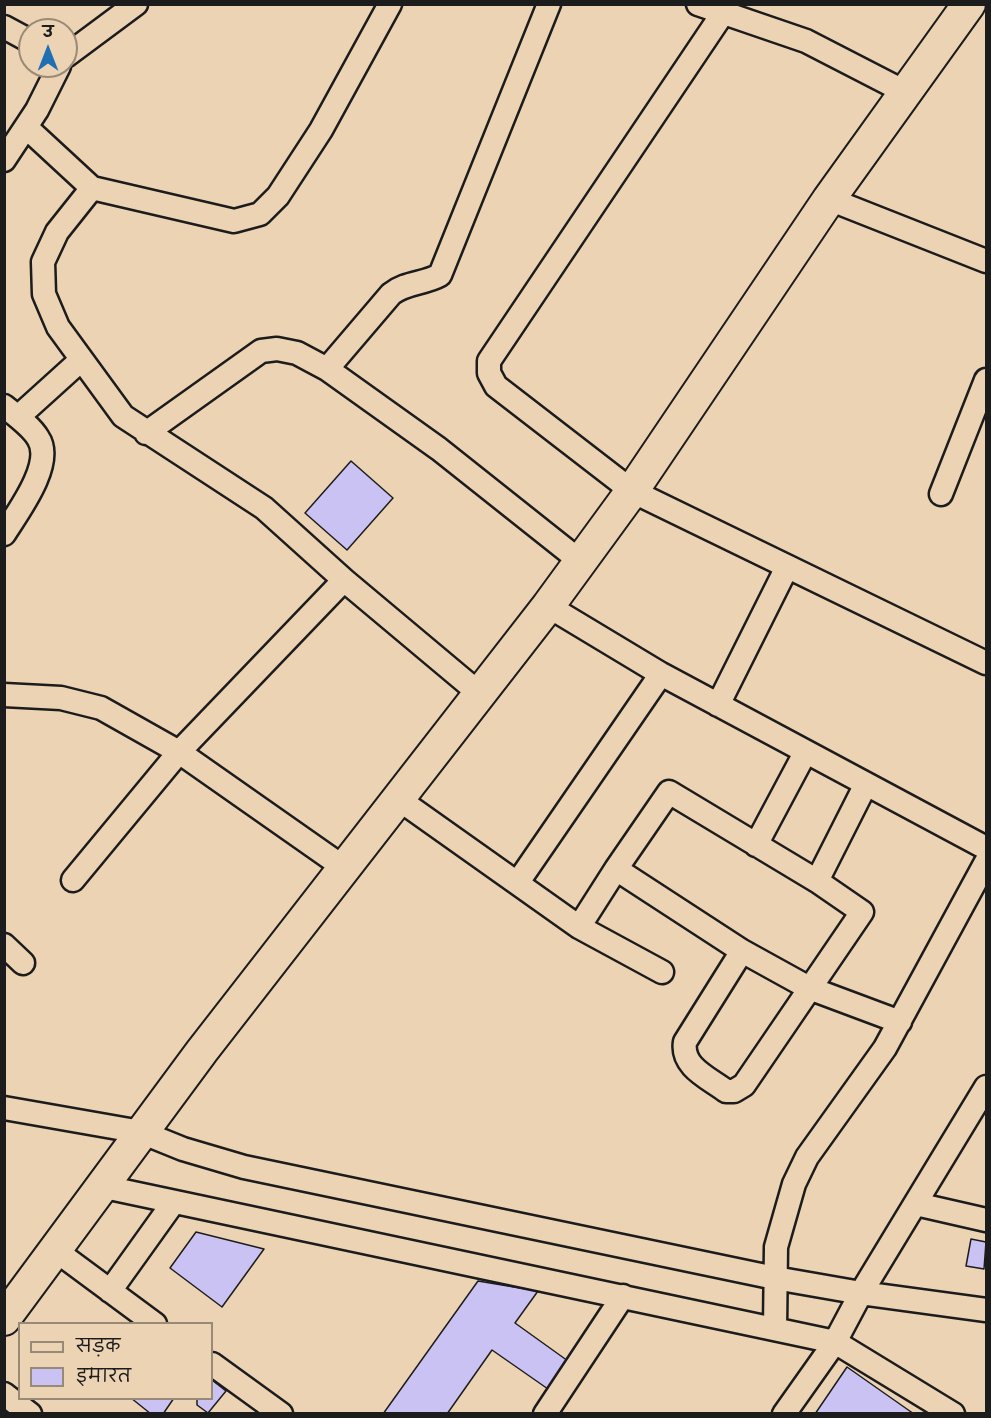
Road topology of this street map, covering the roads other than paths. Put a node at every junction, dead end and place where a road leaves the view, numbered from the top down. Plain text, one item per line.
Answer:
1 (136, 4) edge
2 (390, 4) edge
3 (549, 4) edge
4 (698, 4) edge
5 (969, 4) edge
6 (723, 13) junction
7 (4, 27) edge
8 (18, 35) edge
9 (78, 47) edge
10 (53, 78) edge
11 (907, 93) junction
12 (26, 127) junction
13 (4, 160) edge
14 (92, 188) junction
15 (829, 199) junction
16 (987, 261) edge
17 (81, 360) junction
18 (327, 369) junction
19 (987, 380) edge
20 (11, 412) edge
21 (146, 433) junction
22 (632, 491) junction
23 (941, 494) dead end
24 (4, 534) edge
25 (580, 561) junction
26 (787, 567) junction
27 (344, 580) junction
28 (548, 606) junction
29 (987, 663) edge
30 (661, 675) junction
31 (480, 694) junction
32 (4, 695) edge
33 (718, 705) junction
34 (179, 752) junction
35 (805, 753) junction
36 (866, 784) junction
37 (397, 798) junction
38 (756, 844) junction
39 (987, 848) edge
40 (987, 862) edge
41 (343, 867) junction
42 (616, 869) junction
43 (73, 880) dead end
44 (817, 881) junction
45 (518, 882) junction
46 (579, 927) junction
47 (4, 945) edge
48 (742, 951) junction
49 (22, 963) dead end
50 (662, 972) dead end
51 (809, 988) junction
52 (900, 1022) junction
53 (987, 1087) edge
54 (4, 1108) edge
55 (141, 1132) junction
56 (100, 1186) junction
57 (173, 1203) junction
58 (916, 1204) junction
59 (987, 1220) edge
60 (55, 1250) junction
61 (775, 1278) junction
62 (110, 1291) junction
63 (861, 1293) junction
64 (622, 1296) junction
65 (987, 1310) edge
66 (4, 1319) edge
67 (154, 1322) edge
68 (775, 1329) junction
69 (836, 1342) junction
70 (213, 1365) edge
71 (4, 1394) edge
72 (30, 1413) edge
73 (281, 1413) edge
74 (545, 1413) edge
75 (784, 1413) edge
76 (953, 1413) edge

1 - 9 street
2 - 14 street
3 - 18 street
4 - 6 street
5 - 11 main road
6 - 11 street
6 - 22 street
7 - 8 street
10 - 12 street
11 - 15 main road
12 - 13 street
12 - 14 street
14 - 17 street
15 - 16 street
15 - 22 main road
17 - 20 street
17 - 21 street
18 - 21 street
18 - 25 street
19 - 23 street
20 - 24 street
21 - 27 street
22 - 25 main road
22 - 26 street
25 - 28 main road
26 - 29 street
26 - 33 street
27 - 31 street
27 - 34 street
28 - 30 street
28 - 31 main road
30 - 33 street
30 - 45 street
31 - 37 main road
32 - 34 street
33 - 35 street
34 - 41 street
34 - 43 street
35 - 36 street
35 - 38 street
36 - 39 street
36 - 44 street
37 - 41 main road
37 - 45 street
38 - 42 street
38 - 44 street
40 - 52 street
41 - 55 main road
42 - 46 street
42 - 48 street
44 - 51 street
45 - 46 street
46 - 50 street
47 - 49 street
48 - 51 street
48 - 51 street
51 - 52 street
52 - 61 street
53 - 58 street
54 - 55 street
55 - 56 main road
55 - 61 street
56 - 57 street
56 - 60 main road
57 - 62 street
57 - 64 street
58 - 59 street
58 - 63 street
60 - 62 street
60 - 66 main road
61 - 63 street
61 - 68 street
62 - 67 street
63 - 65 street
63 - 69 street
64 - 68 street
64 - 74 street
68 - 69 street
69 - 75 street
69 - 76 street
70 - 73 street
71 - 72 street

